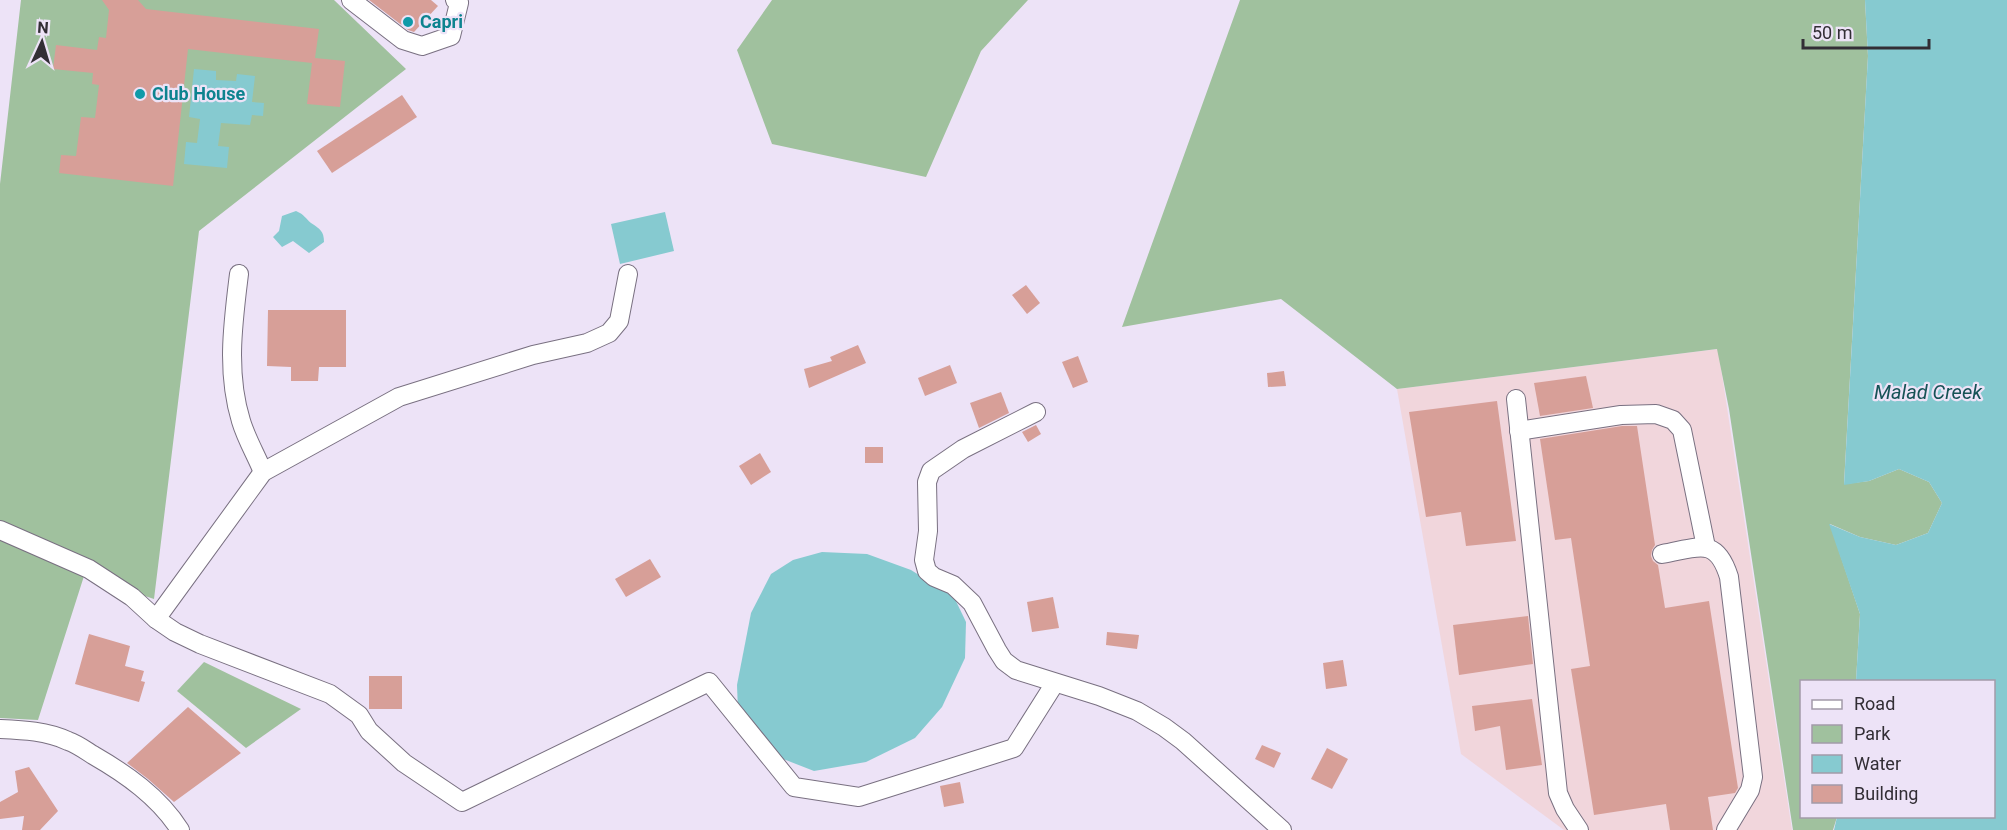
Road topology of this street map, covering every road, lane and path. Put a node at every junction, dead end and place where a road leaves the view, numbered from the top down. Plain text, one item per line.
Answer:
1 (351, 0) edge
2 (455, 0) edge
3 (240, 274) dead end
4 (627, 274) dead end
5 (1516, 399) dead end
6 (1036, 412) dead end
7 (1519, 431) junction
8 (263, 472) junction
9 (0, 530) edge
10 (1706, 547) junction
11 (1662, 554) dead end
12 (156, 619) junction
13 (1056, 683) junction
14 (0, 729) edge
15 (180, 830) edge
16 (1282, 830) edge
17 (1579, 830) edge
18 (1726, 830) edge

1 - 2 street
3 - 8 street
4 - 8 street
5 - 7 street
6 - 13 street
7 - 10 street
7 - 17 street
8 - 12 street
9 - 12 street
10 - 11 street
10 - 18 street
12 - 13 street
13 - 16 street
14 - 15 street

